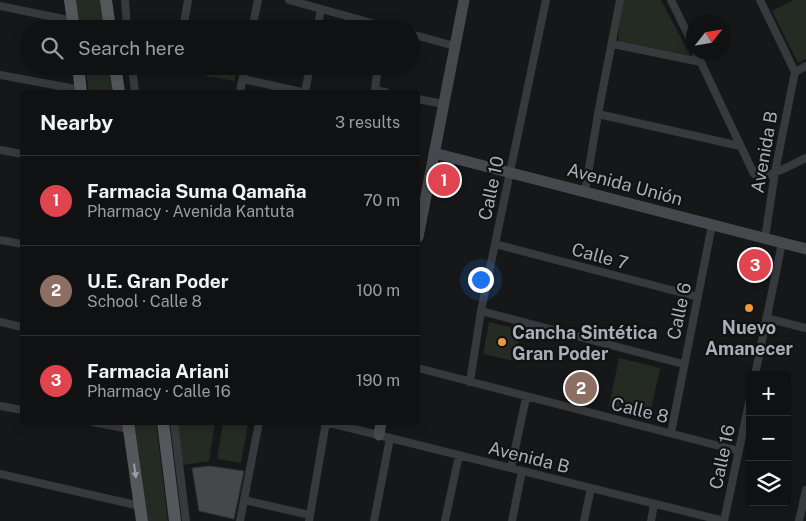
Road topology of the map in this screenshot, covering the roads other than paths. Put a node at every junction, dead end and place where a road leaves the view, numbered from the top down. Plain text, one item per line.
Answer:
1 (70, 0) edge
2 (106, 0) edge
3 (125, 0) edge
4 (188, 0) edge
5 (258, 0) edge
6 (289, 0) edge
7 (464, 0) edge
8 (546, 0) edge
9 (620, 0) edge
10 (671, 0) edge
11 (760, 0) edge
12 (0, 6) edge
13 (318, 6) edge
14 (54, 20) edge
15 (72, 20) edge
16 (109, 20) edge
17 (128, 20) edge
18 (185, 20) edge
19 (254, 20) edge
20 (317, 20) edge
21 (362, 20) edge
22 (686, 31) edge
23 (420, 36) edge
24 (613, 44) junction
25 (455, 46) junction
26 (701, 62) joint
27 (806, 66) edge
28 (795, 72) junction
29 (0, 75) edge
30 (79, 75) edge
31 (116, 75) edge
32 (133, 75) edge
33 (244, 75) edge
34 (308, 75) edge
35 (377, 75) edge
36 (243, 79) junction
37 (76, 90) edge
38 (81, 90) edge
39 (119, 90) edge
40 (135, 90) edge
41 (240, 90) edge
42 (295, 90) edge
43 (304, 90) edge
44 (374, 90) edge
45 (420, 99) edge
46 (443, 104) junction
47 (598, 114) junction
48 (740, 146) junction
49 (0, 150) edge
50 (434, 153) junction
51 (20, 154) edge
52 (806, 158) edge
53 (510, 172) junction
54 (775, 172) junction
55 (585, 192) junction
56 (712, 225) junction
57 (420, 226) edge
58 (765, 238) junction
59 (0, 240) edge
60 (782, 243) junction
61 (20, 244) edge
62 (495, 244) junction
63 (806, 249) edge
64 (698, 297) junction
65 (481, 311) junction
66 (766, 318) junction
67 (0, 322) edge
68 (20, 327) edge
69 (806, 328) edge
70 (683, 364) junction
71 (420, 369) edge
72 (755, 371) edge
73 (470, 382) junction
74 (526, 398) junction
75 (0, 406) edge
76 (20, 410) edge
77 (746, 416) edge
78 (163, 425) edge
79 (174, 425) edge
80 (258, 425) edge
81 (326, 425) edge
82 (338, 425) edge
83 (382, 425) edge
84 (129, 426) edge
85 (671, 434) junction
86 (384, 437) junction
87 (739, 451) junction
88 (459, 455) junction
89 (512, 468) junction
90 (522, 471) junction
91 (0, 474) edge
92 (591, 488) junction
93 (806, 490) edge
94 (244, 500) junction
95 (654, 504) junction
96 (140, 506) junction
97 (310, 518) edge
98 (142, 521) edge
99 (175, 521) edge
100 (186, 521) edge
101 (240, 521) edge
102 (374, 521) edge
103 (445, 521) edge
104 (512, 521) edge
105 (584, 521) edge
106 (651, 521) edge
107 (724, 521) edge
108 (799, 521) edge

1 - 15 main road
2 - 16 main road
3 - 17 street
4 - 18 street
5 - 19 street
6 - 13 street
7 - 25 street
8 - 53 street, Calle 10
9 - 24 street
10 - 22 street
11 - 28 street
12 - 14 street
13 - 20 street
13 - 21 street
23 - 25 street
24 - 26 street
24 - 47 street
25 - 46 street
26 - 48 street
27 - 28 street
28 - 54 street, Avenida B
29 - 37 street
30 - 38 main road
31 - 39 main road
32 - 40 street
33 - 36 street
34 - 43 street
35 - 44 street
36 - 41 street
36 - 42 street
45 - 46 street
46 - 50 street
47 - 48 street
47 - 55 street
48 - 54 street
49 - 51 street
50 - 53 street, Avenida Unión
50 - 57 street
52 - 54 street
53 - 55 street, Avenida Unión
53 - 62 street, Calle 10
54 - 58 street, Avenida B
55 - 56 street, Avenida Unión
56 - 58 street, Avenida Unión
56 - 64 street, Calle 6
58 - 60 street, Avenida Unión
59 - 61 street
60 - 63 street, Avenida Unión
60 - 66 street
62 - 64 street, Calle 7
62 - 65 street, Calle 10
64 - 70 street, Calle 6
65 - 70 street
65 - 73 street, Calle 10
66 - 69 street
66 - 72 street
67 - 68 street
70 - 85 street, Calle 6
71 - 73 street, Calle 8
73 - 74 street, Calle 8
74 - 85 street, Calle 8
74 - 89 street
75 - 76 street
77 - 87 street, Calle 16
78 - 99 main road
79 - 100 street
80 - 94 street
81 - 97 street
82 - 86 street, Avenida B
83 - 86 street
84 -> 96 main road
85 - 87 street, Calle 8
86 - 88 street, Avenida B
86 - 102 street
87 - 107 street, Calle 16
88 - 89 street, Avenida B
88 - 103 street
89 - 90 street, Avenida B
90 - 92 street, Avenida B
90 - 104 street
91 - 96 street
92 - 95 street, Avenida B
92 - 105 street
93 - 108 street
94 - 97 street
94 - 101 street
95 - 106 street
95 - 107 street, Avenida B
96 - 98 main road

